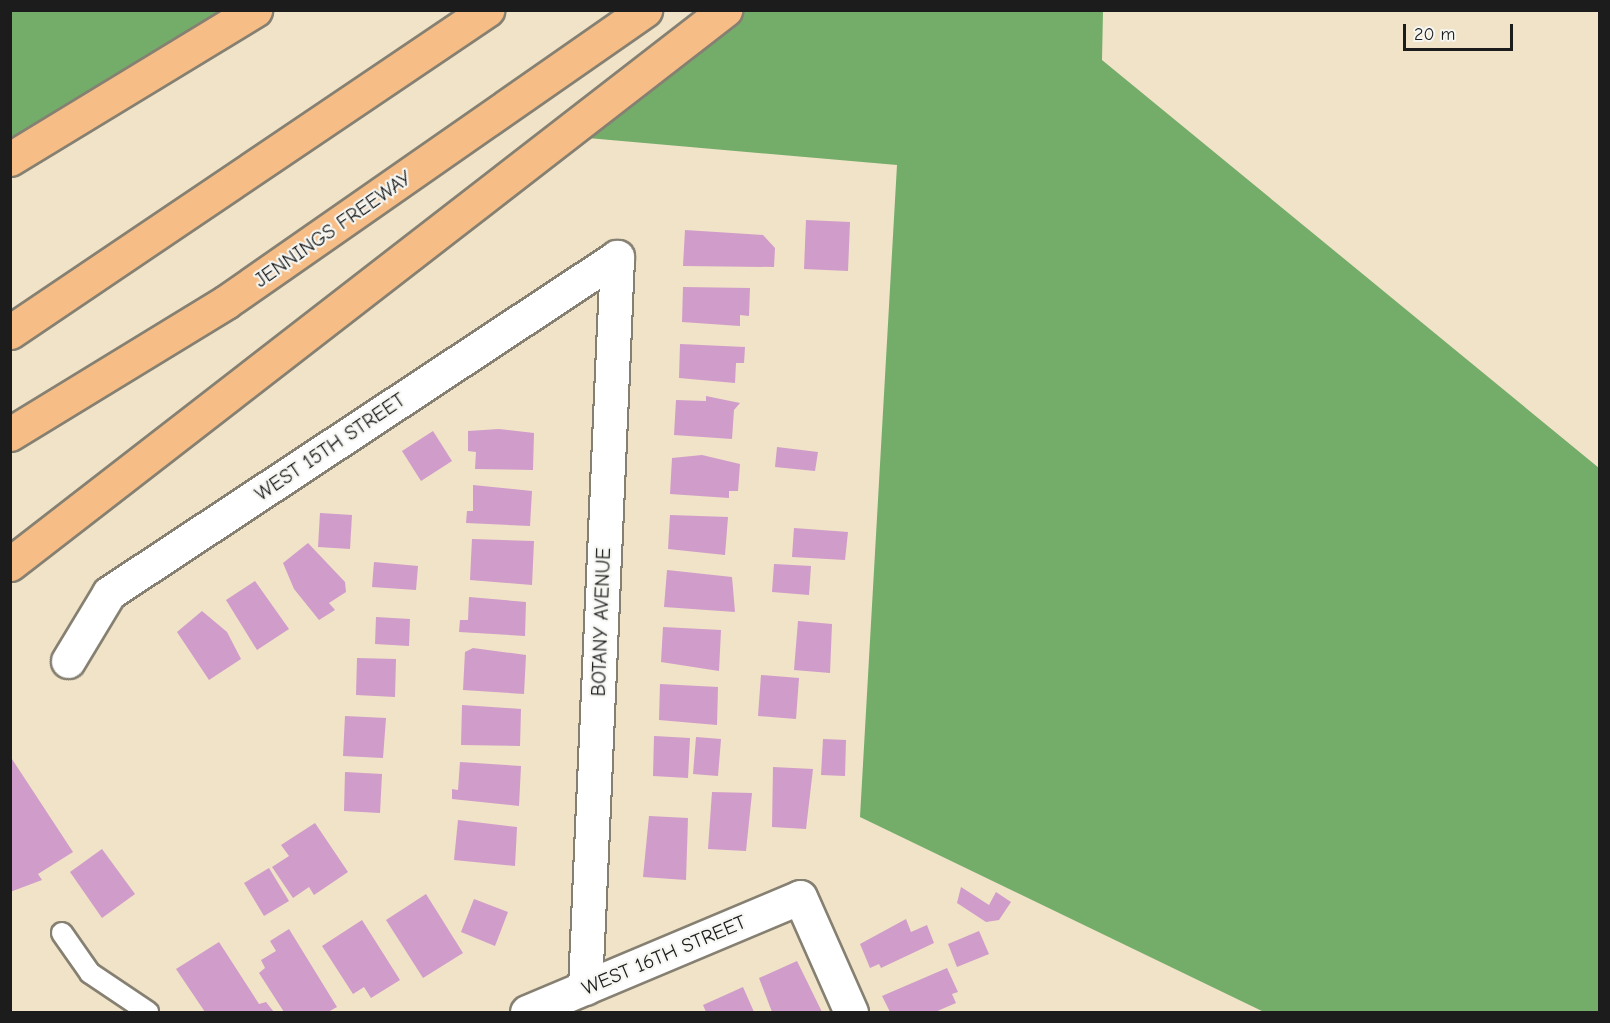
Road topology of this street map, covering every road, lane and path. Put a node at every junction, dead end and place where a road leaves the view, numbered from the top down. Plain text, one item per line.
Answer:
1 (255, 10) edge
2 (487, 10) edge
3 (645, 10) edge
4 (725, 10) edge
5 (10, 159) edge
6 (617, 257) joint
7 (10, 332) edge
8 (10, 434) edge
9 (10, 564) edge
10 (68, 661) dead end
11 (62, 933) dead end
12 (585, 988) junction
13 (148, 1012) edge
14 (528, 1012) edge
15 (851, 1012) edge

1 - 5 highway
2 - 7 highway
3 - 8 highway, JENNINGS FREEWAY
4 - 9 highway
6 - 10 street, WEST 15TH STREET
6 - 12 street, BOTANY AVENUE
11 - 13 lane
12 - 14 street, WEST 16TH STREET
12 - 15 street, WEST 16TH STREET

